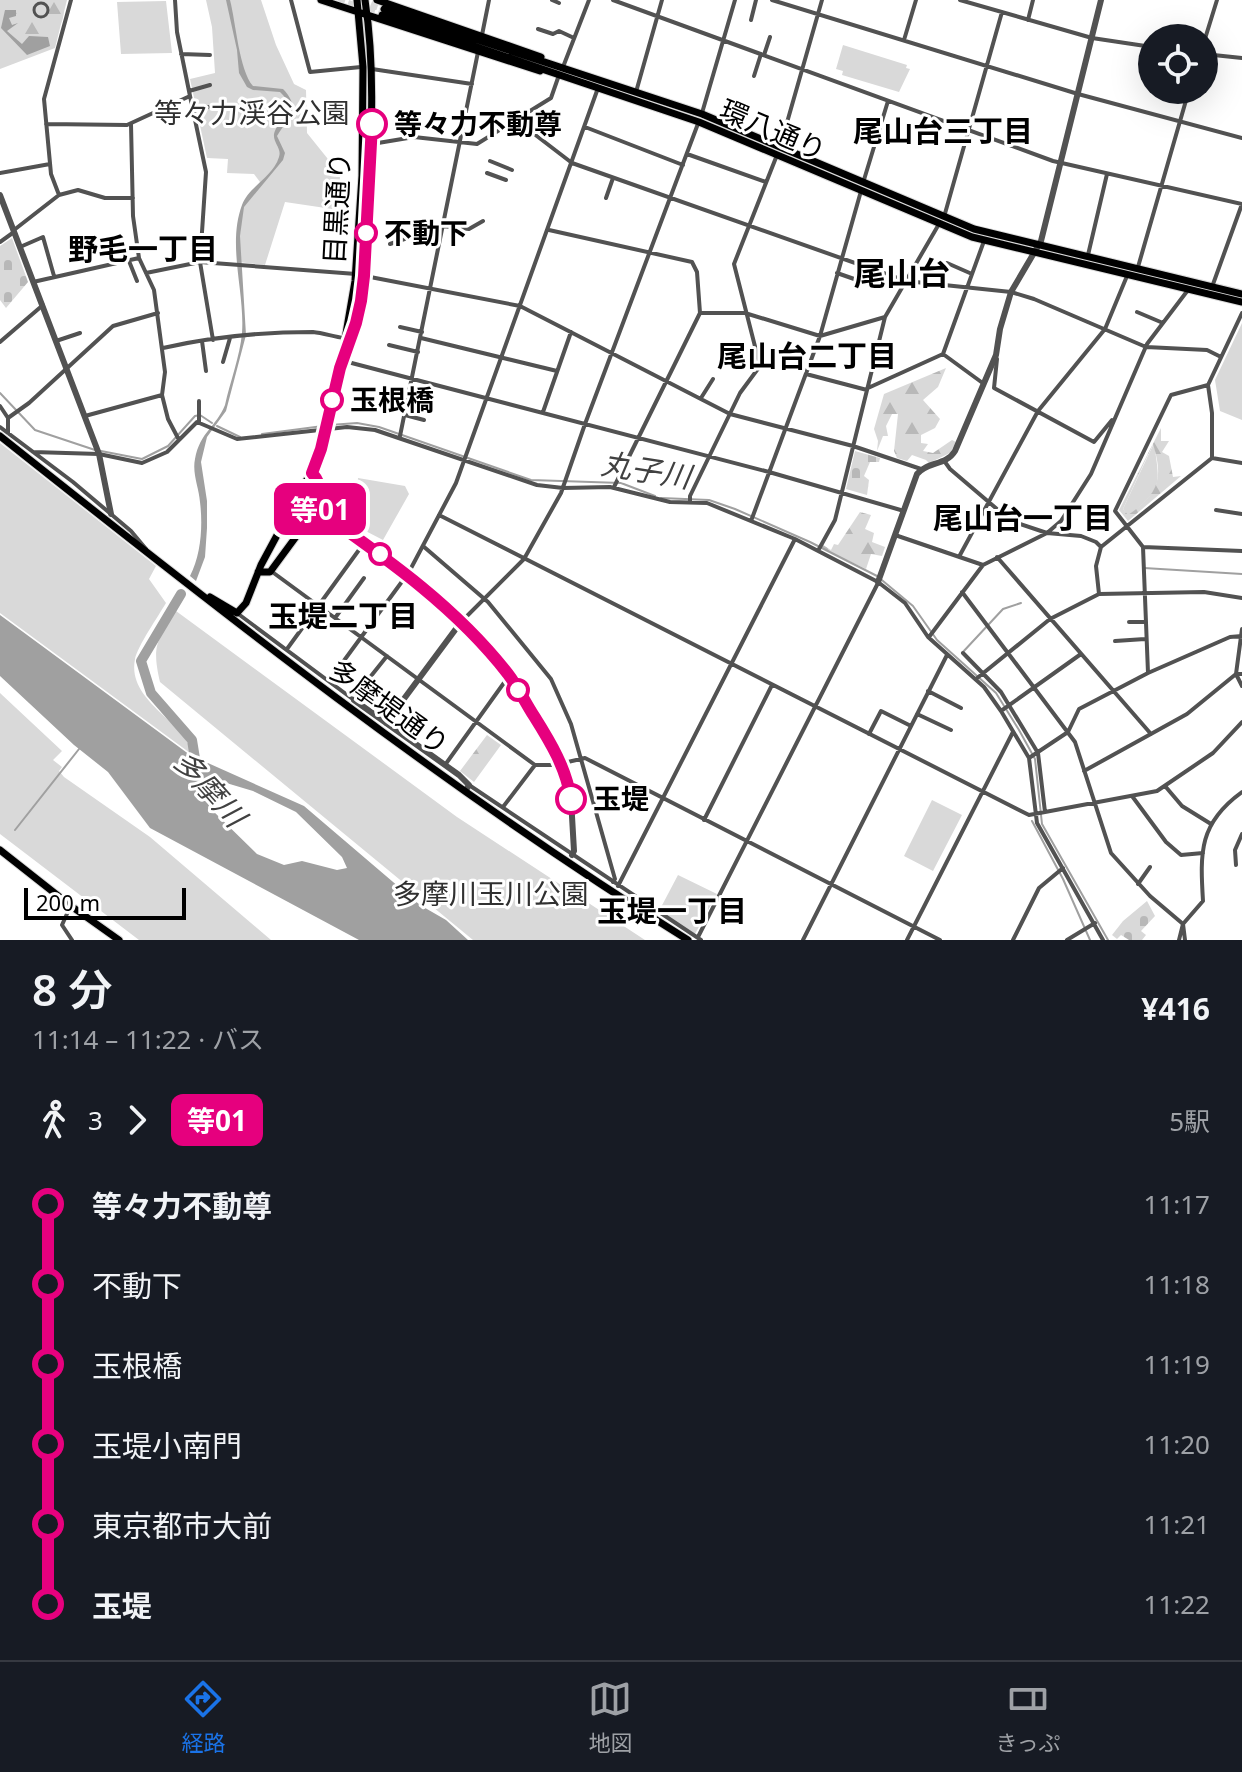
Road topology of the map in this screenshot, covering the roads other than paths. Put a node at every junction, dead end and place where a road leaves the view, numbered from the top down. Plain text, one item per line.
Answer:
1 (71, 0) edge
2 (175, 0) edge
3 (291, 0) edge
4 (321, 0) edge
5 (357, 0) edge
6 (365, 0) edge
7 (377, 0) tunnel mouth
8 (489, 0) edge
9 (552, 0) edge
10 (589, 0) edge
11 (613, 0) edge
12 (662, 0) edge
13 (735, 0) edge
14 (756, 0) edge
15 (772, 0) edge
16 (822, 0) edge
17 (916, 0) edge
18 (960, 0) edge
19 (1033, 0) edge
20 (1101, 0) edge
21 (1217, 0) edge
22 (397, 3) edge
23 (559, 3) dead end
24 (383, 12) tunnel mouth
25 (1002, 12) junction
26 (363, 14) junction
27 (818, 14) junction
28 (657, 16) junction
29 (751, 20) dead end
30 (1028, 20) junction
31 (1210, 24) edge
32 (538, 29) dead end
33 (482, 35) junction
34 (770, 37) dead end
35 (574, 38) junction
36 (1092, 38) junction
37 (723, 40) junction
38 (904, 40) junction
39 (1138, 45) edge
40 (478, 52) junction
41 (181, 54) junction
42 (210, 55) dead end
43 (762, 55) junction
44 (1218, 55) edge
45 (1242, 58) edge
46 (988, 66) junction
47 (368, 68) junction
48 (802, 69) junction
49 (561, 71) junction
50 (754, 76) dead end
51 (472, 84) junction
52 (210, 85) dead end
53 (598, 88) junction
54 (636, 92) junction
55 (190, 93) junction
56 (1078, 94) junction
57 (888, 101) junction
58 (1185, 104) edge
59 (208, 107) dead end
60 (193, 111) junction
61 (700, 118) junction
62 (516, 120) junction
63 (1180, 121) junction
64 (46, 124) junction
65 (131, 124) junction
66 (585, 127) junction
67 (968, 131) junction
68 (1242, 138) edge
69 (459, 143) junction
70 (367, 144) junction
71 (778, 151) junction
72 (687, 154) junction
73 (490, 161) dead end
74 (572, 163) junction
75 (1060, 163) junction
76 (50, 164) junction
77 (683, 165) junction
78 (512, 170) dead end
79 (0, 173) edge
80 (487, 173) dead end
81 (1107, 174) junction
82 (613, 178) junction
83 (506, 180) dead end
84 (766, 182) junction
85 (862, 187) junction
86 (1161, 187) junction
87 (0, 195) edge
88 (59, 195) junction
89 (133, 198) junction
90 (606, 198) dead end
91 (670, 198) junction
92 (1242, 207) edge
93 (941, 220) junction
94 (483, 221) dead end
95 (442, 226) junction
96 (749, 226) junction
97 (548, 230) junction
98 (14, 231) junction
99 (984, 241) junction
100 (0, 242) edge
101 (390, 244) dead end
102 (1039, 245) junction
103 (20, 247) junction
104 (649, 252) junction
105 (1032, 253) junction
106 (1088, 257) junction
107 (139, 258) junction
108 (842, 258) junction
109 (129, 260) junction
110 (200, 262) junction
111 (947, 263) dead end
112 (1138, 270) junction
113 (146, 273) junction
114 (837, 273) junction
115 (972, 274) junction
116 (360, 275) junction
117 (54, 276) junction
118 (1127, 276) junction
119 (857, 280) dead end
120 (137, 281) dead end
121 (906, 281) junction
122 (33, 282) junction
123 (966, 287) junction
124 (1212, 287) junction
125 (430, 288) junction
126 (1188, 290) junction
127 (1011, 292) junction
128 (1242, 294) edge
129 (1242, 302) edge
130 (43, 305) junction
131 (520, 306) junction
132 (1137, 312) dead end
133 (158, 313) junction
134 (700, 313) junction
135 (745, 313) junction
136 (1242, 313) edge
137 (885, 317) junction
138 (1163, 323) junction
139 (400, 327) dead end
140 (1105, 329) junction
141 (422, 332) junction
142 (571, 332) junction
143 (80, 333) dead end
144 (820, 336) junction
145 (230, 338) junction
146 (344, 338) junction
147 (421, 338) junction
148 (213, 340) junction
149 (56, 341) junction
150 (202, 341) junction
151 (0, 342) edge
152 (389, 345) dead end
153 (1146, 347) junction
154 (163, 348) junction
155 (418, 352) junction
156 (997, 352) junction
157 (611, 353) junction
158 (943, 354) junction
159 (1221, 357) junction
160 (501, 358) junction
161 (223, 362) dead end
162 (342, 365) junction
163 (66, 369) junction
164 (206, 371) dead end
165 (557, 371) junction
166 (806, 374) junction
167 (412, 379) junction
168 (713, 379) dead end
169 (667, 381) junction
170 (984, 384) junction
171 (1208, 385) junction
172 (868, 389) junction
173 (162, 395) junction
174 (488, 398) junction
175 (701, 398) junction
176 (199, 401) dead end
177 (0, 406) edge
178 (1038, 411) junction
179 (543, 412) junction
180 (730, 414) junction
181 (405, 415) junction
182 (85, 416) junction
183 (8, 418) junction
184 (424, 420) dead end
185 (1114, 420) junction
186 (199, 422) junction
187 (585, 424) junction
188 (326, 426) junction
189 (0, 427) edge
190 (786, 428) junction
191 (400, 434) junction
192 (4, 435) edge
193 (638, 437) junction
194 (179, 439) junction
195 (853, 446) junction
196 (33, 452) junction
197 (99, 453) junction
198 (709, 456) junction
199 (467, 457) junction
200 (1212, 458) junction
201 (945, 462) junction
202 (1242, 463) edge
203 (921, 469) junction
204 (769, 472) junction
205 (312, 473) junction
206 (616, 484) junction
207 (563, 485) junction
208 (842, 492) junction
209 (690, 500) junction
210 (989, 501) junction
211 (1216, 510) dead end
212 (319, 511) junction
213 (904, 511) junction
214 (111, 514) junction
215 (1242, 514) edge
216 (439, 515) junction
217 (752, 518) junction
218 (1127, 526) junction
219 (1047, 533) junction
220 (895, 535) junction
221 (795, 539) junction
222 (364, 543) junction
223 (423, 546) junction
224 (1101, 547) junction
225 (1143, 547) junction
226 (819, 549) junction
227 (147, 551) junction
228 (1242, 551) edge
229 (960, 555) junction
230 (997, 557) junction
231 (524, 559) junction
232 (983, 565) junction
233 (271, 571) junction
234 (258, 572) junction
235 (407, 575) junction
236 (364, 578) dead end
237 (879, 579) junction
238 (962, 592) junction
239 (1099, 594) junction
240 (1144, 594) junction
241 (204, 596) junction
242 (485, 598) junction
243 (1242, 598) edge
244 (319, 605) junction
245 (237, 613) junction
246 (335, 618) junction
247 (1050, 619) junction
248 (461, 622) junction
249 (1129, 622) dead end
250 (1145, 622) junction
251 (1242, 629) edge
252 (1241, 636) edge
253 (361, 637) junction
254 (928, 637) junction
255 (1145, 639) junction
256 (1115, 641) dead end
257 (287, 649) junction
258 (1008, 652) junction
259 (963, 653) dead end
260 (1081, 654) junction
261 (947, 655) junction
262 (387, 656) junction
263 (732, 664) junction
264 (982, 672) junction
265 (1148, 673) junction
266 (1239, 674) edge
267 (371, 676) dead end
268 (511, 677) junction
269 (419, 679) junction
270 (976, 679) junction
271 (329, 681) junction
272 (772, 685) junction
273 (1242, 686) edge
274 (1035, 688) junction
275 (928, 691) junction
276 (1113, 691) junction
277 (354, 700) joint
278 (1010, 705) junction
279 (816, 707) junction
280 (961, 708) dead end
281 (1001, 711) junction
282 (917, 714) junction
283 (476, 722) junction
284 (1242, 722) edge
285 (386, 723) junction
286 (911, 726) junction
287 (951, 730) dead end
288 (1014, 731) junction
289 (1068, 732) junction
290 (869, 734) junction
291 (1151, 734) junction
292 (899, 750) junction
293 (1038, 753) junction
294 (581, 758) junction
295 (1029, 758) junction
296 (561, 764) junction
297 (445, 765) junction
298 (535, 765) junction
299 (1084, 771) junction
300 (1165, 786) junction
301 (468, 788) junction
302 (982, 792) junction
303 (1242, 792) edge
304 (1132, 796) junction
305 (663, 799) junction
306 (1094, 804) junction
307 (503, 807) junction
308 (1045, 813) junction
309 (1035, 815) junction
310 (704, 820) junction
311 (1211, 824) junction
312 (1242, 834) edge
313 (748, 841) junction
314 (0, 850) edge
315 (1203, 853) junction
316 (572, 855) junction
317 (1236, 865) dead end
318 (1150, 867) dead end
319 (1061, 869) junction
320 (616, 884) junction
321 (1138, 884) junction
322 (831, 885) junction
323 (71, 906) junction
324 (1095, 923) junction
325 (1183, 924) junction
326 (913, 926) junction
327 (700, 939) edge
328 (1102, 939) edge
329 (72, 940) edge
330 (119, 940) edge
331 (688, 940) edge
332 (803, 940) edge
333 (907, 940) edge
334 (940, 940) edge
335 (1013, 940) edge
336 (1067, 940) edge
337 (1179, 940) edge
338 (1185, 940) edge

1 - 64 street
2 - 41 street
3 - 47 street
4 - 26 main road
5 - 26 main road, 目黒通り
6 - 26 main road, 目黒通り
7 - 22 main road
8 - 33 street
9 - 23 street
10 - 35 street
11 - 28 street
12 - 28 street
13 - 37 street
14 - 29 street
15 - 27 street
16 - 27 street
17 - 38 street
18 - 25 street
19 - 30 street
20 - 36 street
21 - 31 street
22 - 33 main road
24 - 49 main road, 環八通り
25 - 30 street
25 - 46 street
26 - 40 main road
26 - 47 main road, 目黒通り
27 - 38 street
27 - 48 street
28 - 37 street
28 - 54 street
30 - 36 street
32 - 35 street
33 - 49 main road
34 - 43 street
35 - 49 street
36 - 39 street
36 - 56 street
37 - 43 street
37 - 61 street
38 - 46 street
40 - 49 main road
40 - 51 street
41 - 42 street
41 - 55 street
43 - 48 street
43 - 50 street
44 - 45 street
46 - 56 street
46 - 67 street
47 - 51 street
47 - 70 main road, 目黒通り
48 - 57 street
48 - 71 street
49 - 53 main road, 環八通り
49 - 54 main road, 環八通り
49 - 62 street
51 - 69 street
52 - 55 street
53 - 61 main road, 環八通り
53 - 66 street
54 - 61 main road, 環八通り
55 - 60 street
55 - 65 street
56 - 63 street
56 - 75 street
57 - 67 street
57 - 85 street
58 - 63 street
59 - 60 street
60 - 110 street
61 - 71 main road, 環八通り
61 - 72 street
62 - 69 street
62 - 74 street
63 - 68 street
63 - 86 street
64 - 65 street
64 - 76 street
65 - 89 street
66 - 74 street
66 - 77 street
67 - 75 street
67 - 93 street
69 - 70 street
69 - 95 street
70 - 116 main road, 目黒通り
71 - 84 street
71 - 85 main road, 環八通り
72 - 77 street
72 - 84 street
73 - 78 street
74 - 82 street
74 - 97 street
75 - 81 street
75 - 102 street
76 - 79 street
76 - 88 street
77 - 91 street
80 - 83 street
81 - 86 street
81 - 106 street
82 - 90 street
82 - 91 street
84 - 96 street
85 - 93 main road, 環八通り
85 - 108 street
86 - 92 street
86 - 112 street
87 - 98 street
88 - 89 street
88 - 98 street
89 - 107 street
91 - 96 street
91 - 104 street
92 - 124 street
93 - 99 main road, 環八通り
93 - 102 main road, 環八通り
93 - 121 street
94 - 95 street
95 - 101 street
95 - 125 street
96 - 108 street
96 - 135 street
97 - 104 street
97 - 131 street
98 - 100 street
98 - 103 street
99 - 105 main road, 環八通り
99 - 115 street
102 - 105 street
102 - 106 main road, 環八通り
103 - 117 street
103 - 122 street
104 - 134 street
104 - 157 street
105 - 118 main road, 環八通り
105 - 127 street
106 - 112 main road, 環八通り
107 - 109 street
107 - 113 street
108 - 114 street
108 - 121 street
109 - 117 street
109 - 120 street
110 - 113 street
110 - 116 street
110 - 148 street
111 - 115 street
112 - 124 main road, 環八通り
113 - 133 street
114 - 119 street
114 - 144 street
115 - 123 street
116 - 125 street
116 - 146 main road, 目黒通り
116 - 162 main road, 目黒通り
117 - 122 street
118 - 126 main road, 環八通り
118 - 140 street
121 - 123 street
121 - 137 street
122 - 130 street
123 - 127 street
123 - 158 street
124 - 128 main road, 環八通り
125 - 131 street
125 - 141 street
126 - 129 main road, 環八通り
126 - 138 street
127 - 140 street
127 - 156 street
130 - 149 street
130 - 151 street
131 - 142 street
131 - 160 street
132 - 138 street
133 - 154 street
133 - 163 street
134 - 135 street
134 - 169 street
135 - 144 street
135 - 180 street
136 - 159 street
137 - 144 street
137 - 172 street
138 - 153 street
139 - 141 street
140 - 153 street
140 - 178 street
141 - 147 street
142 - 157 street
142 - 165 street
143 - 149 street
144 - 166 street
145 - 146 street
145 - 148 street
145 - 161 street
146 - 162 main road, 目黒通り
147 - 155 street
147 - 160 street
148 - 150 street
149 - 163 street
150 - 154 street
150 - 164 street
152 - 155 street
153 - 159 street
153 - 185 street
154 - 173 street
155 - 167 street
156 - 170 street
156 - 178 street
157 - 169 street
157 - 187 street
158 - 170 street
158 - 172 street
159 - 171 street
160 - 165 street
160 - 174 street
162 - 167 street
162 - 188 main road, 目黒通り
163 - 182 street
163 - 183 street
165 - 179 street
166 - 172 street
166 - 190 street
167 - 174 street
167 - 181 street
168 - 175 street
169 - 175 street
169 - 193 street
170 - 201 street
171 - 200 street
171 - 218 street
172 - 195 street
173 - 182 street
173 - 194 street
174 - 179 street
174 - 199 street
175 - 180 street
176 - 186 street
177 - 183 street
178 - 185 street
178 - 210 street
179 - 187 street
180 - 190 street
180 - 198 street
181 - 184 street
181 - 191 street
182 - 197 street
183 - 192 street
185 - 219 street
186 - 188 street
186 - 194 street
187 - 193 street
187 - 207 street
188 - 191 street
188 - 205 main road, 目黒通り
189 - 192 street
190 - 195 street
190 - 204 street
191 - 199 street
192 - 196 street
192 - 227 main road, 多摩堤通り
193 - 198 street
193 - 206 street
194 - 197 street
195 - 203 street
195 - 208 street
196 - 197 street
196 - 214 street
197 - 214 street
198 - 204 street
198 - 209 street
199 - 207 street
199 - 216 street
200 - 202 street
200 - 218 street
201 - 203 street
201 - 210 street
203 - 213 street
204 - 208 street
204 - 217 street
205 - 212 main road
205 - 234 main road, 目黒通り
206 - 207 street
206 - 209 street
207 - 231 street
208 - 213 street
208 - 226 street
209 - 217 street
210 - 219 street
210 - 229 street
211 - 215 street
212 - 222 street
212 - 233 main road
213 - 220 street
214 - 227 street
216 - 223 street
216 - 231 street
217 - 221 street
218 - 224 street
218 - 225 street
219 - 224 street
219 - 230 street
220 - 229 street
220 - 237 street
221 - 226 street
221 - 263 street
222 - 235 street
222 - 244 street
223 - 235 street
223 - 242 street
224 - 239 street
225 - 228 street
225 - 240 street
226 - 237 street
227 - 241 main road, 多摩堤通り
229 - 232 street
230 - 232 street
230 - 247 street
231 - 242 street
231 - 263 street
232 - 238 street
233 - 234 main road
233 - 244 street
234 - 245 main road, 目黒通り
235 - 248 street
235 - 253 street
236 - 246 street
237 - 254 street
237 - 279 street
238 - 254 street
238 - 258 street
239 - 240 street
239 - 247 street
240 - 243 street
240 - 250 street
241 - 245 main road
241 - 301 main road, 多摩堤通り
242 - 248 street
242 - 294 street
244 - 246 street
244 - 257 street
245 - 257 street
246 - 253 street
247 - 258 street
247 - 260 street
248 - 268 street
248 - 269 street
249 - 250 street
250 - 255 street
251 - 252 street
252 - 265 street
252 - 266 street
253 - 262 street
253 - 271 street
254 - 261 street
255 - 256 street
255 - 265 street
257 - 271 street
258 - 264 street
258 - 274 street
259 - 264 street
260 - 274 street
260 - 276 street
261 - 270 street
261 - 275 street
262 - 267 street
262 - 269 street
263 - 272 street
263 - 305 street
264 - 270 street
264 - 278 street
265 - 276 street
266 - 273 street
266 - 291 street
268 - 283 street
268 - 296 street
269 - 283 street
269 - 285 street
270 - 281 street
271 - 277 street
272 - 279 street
272 - 310 street
274 - 278 street
274 - 289 street
275 - 280 street
275 - 282 street
276 - 289 street
276 - 291 street
277 - 285 street
278 - 281 street
278 - 293 street
279 - 290 street
279 - 313 street
281 - 288 street
282 - 286 street
282 - 287 street
283 - 297 street
283 - 298 street
284 - 300 street
285 - 297 street
286 - 290 street
286 - 292 street
288 - 295 street
288 - 302 street
289 - 293 street
289 - 299 street
290 - 292 street
291 - 299 street
292 - 302 street
292 - 322 street
293 - 295 street
293 - 308 street
294 - 296 street
294 - 305 street
294 - 320 street
295 - 309 street
296 - 298 street
296 - 316 street
297 - 301 street
298 - 307 street
299 - 306 street
300 - 304 street
300 - 311 street
301 - 307 street
301 - 331 main road, 多摩堤通り
302 - 309 street
302 - 326 street
303 - 311 street
304 - 306 street
304 - 315 street
305 - 310 street
305 - 320 street
306 - 308 street
306 - 321 street
307 - 316 street
308 - 309 street
309 - 319 street
310 - 313 street
311 - 315 street
312 - 317 street
313 - 322 street
313 - 327 street
314 - 323 main road
315 - 325 street
316 - 320 street
318 - 321 street
319 - 324 street
319 - 335 street
320 - 327 street
321 - 325 street
322 - 326 street
322 - 332 street
323 - 329 street
323 - 330 main road
324 - 328 street
324 - 336 street
325 - 337 street
325 - 338 street
326 - 333 street
326 - 334 street

